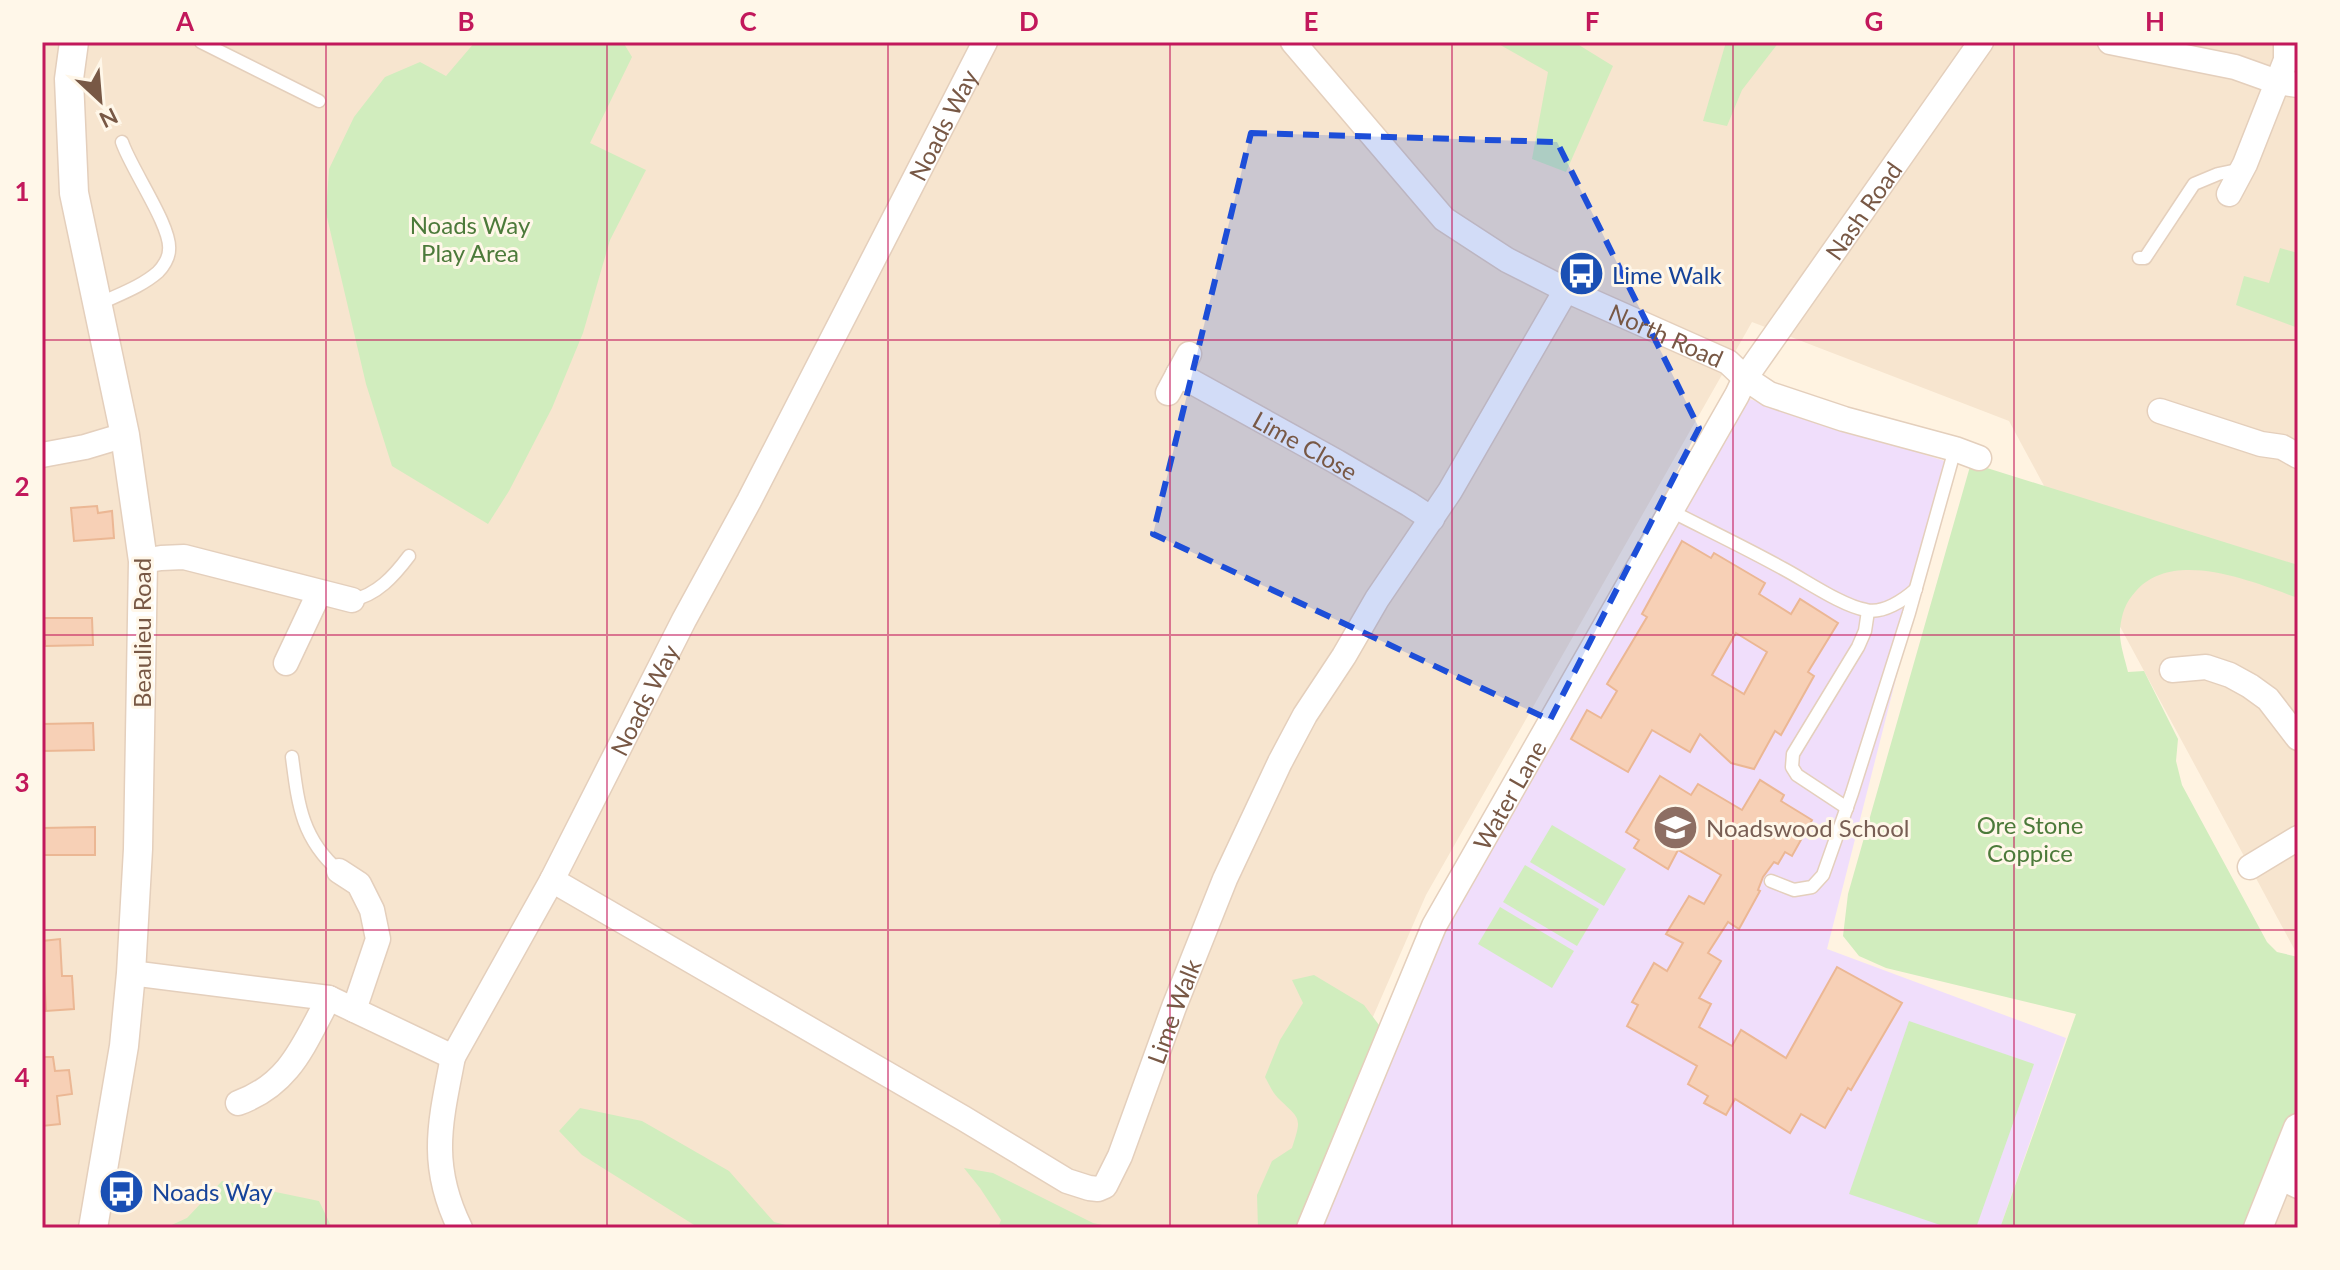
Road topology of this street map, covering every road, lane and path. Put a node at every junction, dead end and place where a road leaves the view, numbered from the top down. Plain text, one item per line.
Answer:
1 (74, 42) edge
2 (201, 42) edge
3 (985, 42) edge
4 (1293, 42) edge
5 (1981, 42) edge
6 (2110, 42) edge
7 (2286, 42) edge
8 (2288, 83) edge
9 (319, 101) dead end
10 (122, 142) dead end
11 (2242, 169) junction
12 (2229, 194) dead end
13 (2139, 258) dead end
14 (1566, 290) junction
15 (97, 305) junction
16 (1178, 373) dead end
17 (1745, 378) junction
18 (2160, 411) dead end
19 (125, 435) junction
20 (1955, 449) junction
21 (42, 455) edge
22 (2298, 456) edge
23 (1979, 458) dead end
24 (1671, 511) junction
25 (1432, 519) junction
26 (409, 556) dead end
27 (143, 561) junction
28 (1916, 589) junction
29 (319, 593) junction
30 (352, 600) joint
31 (1868, 611) junction
32 (286, 663) dead end
33 (2172, 670) dead end
34 (2298, 738) edge
35 (292, 757) dead end
36 (1847, 808) junction
37 (2298, 838) edge
38 (2250, 867) dead end
39 (339, 871) joint
40 (552, 880) junction
41 (1771, 881) dead end
42 (131, 973) junction
43 (329, 998) junction
44 (354, 1010) junction
45 (453, 1057) junction
46 (238, 1103) dead end
47 (2298, 1128) edge
48 (2288, 1182) edge
49 (93, 1228) edge
50 (460, 1228) edge
51 (1309, 1228) edge
52 (2258, 1228) edge

1 - 15 street, Beaulieu Road
2 - 9 lane
3 - 40 street, Noads Way
4 - 14 street, North Road
5 - 17 street, Nash Road
6 - 8 street
7 - 8 street
8 - 11 street
10 - 15 lane
11 - 12 street
11 - 13 lane
14 - 17 street, North Road
14 - 25 street, Lime Walk
15 - 19 street, Beaulieu Road
16 - 25 street, Lime Close
17 - 20 street, North Road
17 - 24 street, Water Lane
18 - 22 street
19 - 21 street
19 - 27 street, Beaulieu Road
20 - 23 street, North Road
20 - 28 lane
24 - 31 lane
24 - 51 street, Water Lane
25 - 40 street, Lime Walk
26 - 30 lane
27 - 29 street
27 - 42 street, Beaulieu Road
28 - 31 lane
28 - 36 lane
29 - 30 street
29 - 32 street
31 - 36 lane
33 - 34 street
35 - 39 lane
36 - 41 lane
37 - 38 street
39 - 44 street
40 - 45 street, Noads Way
42 - 43 street
42 - 49 street, Beaulieu Road
43 - 44 street
43 - 46 street
44 - 45 street
45 - 50 street, Noads Way
47 - 48 street
48 - 52 street

